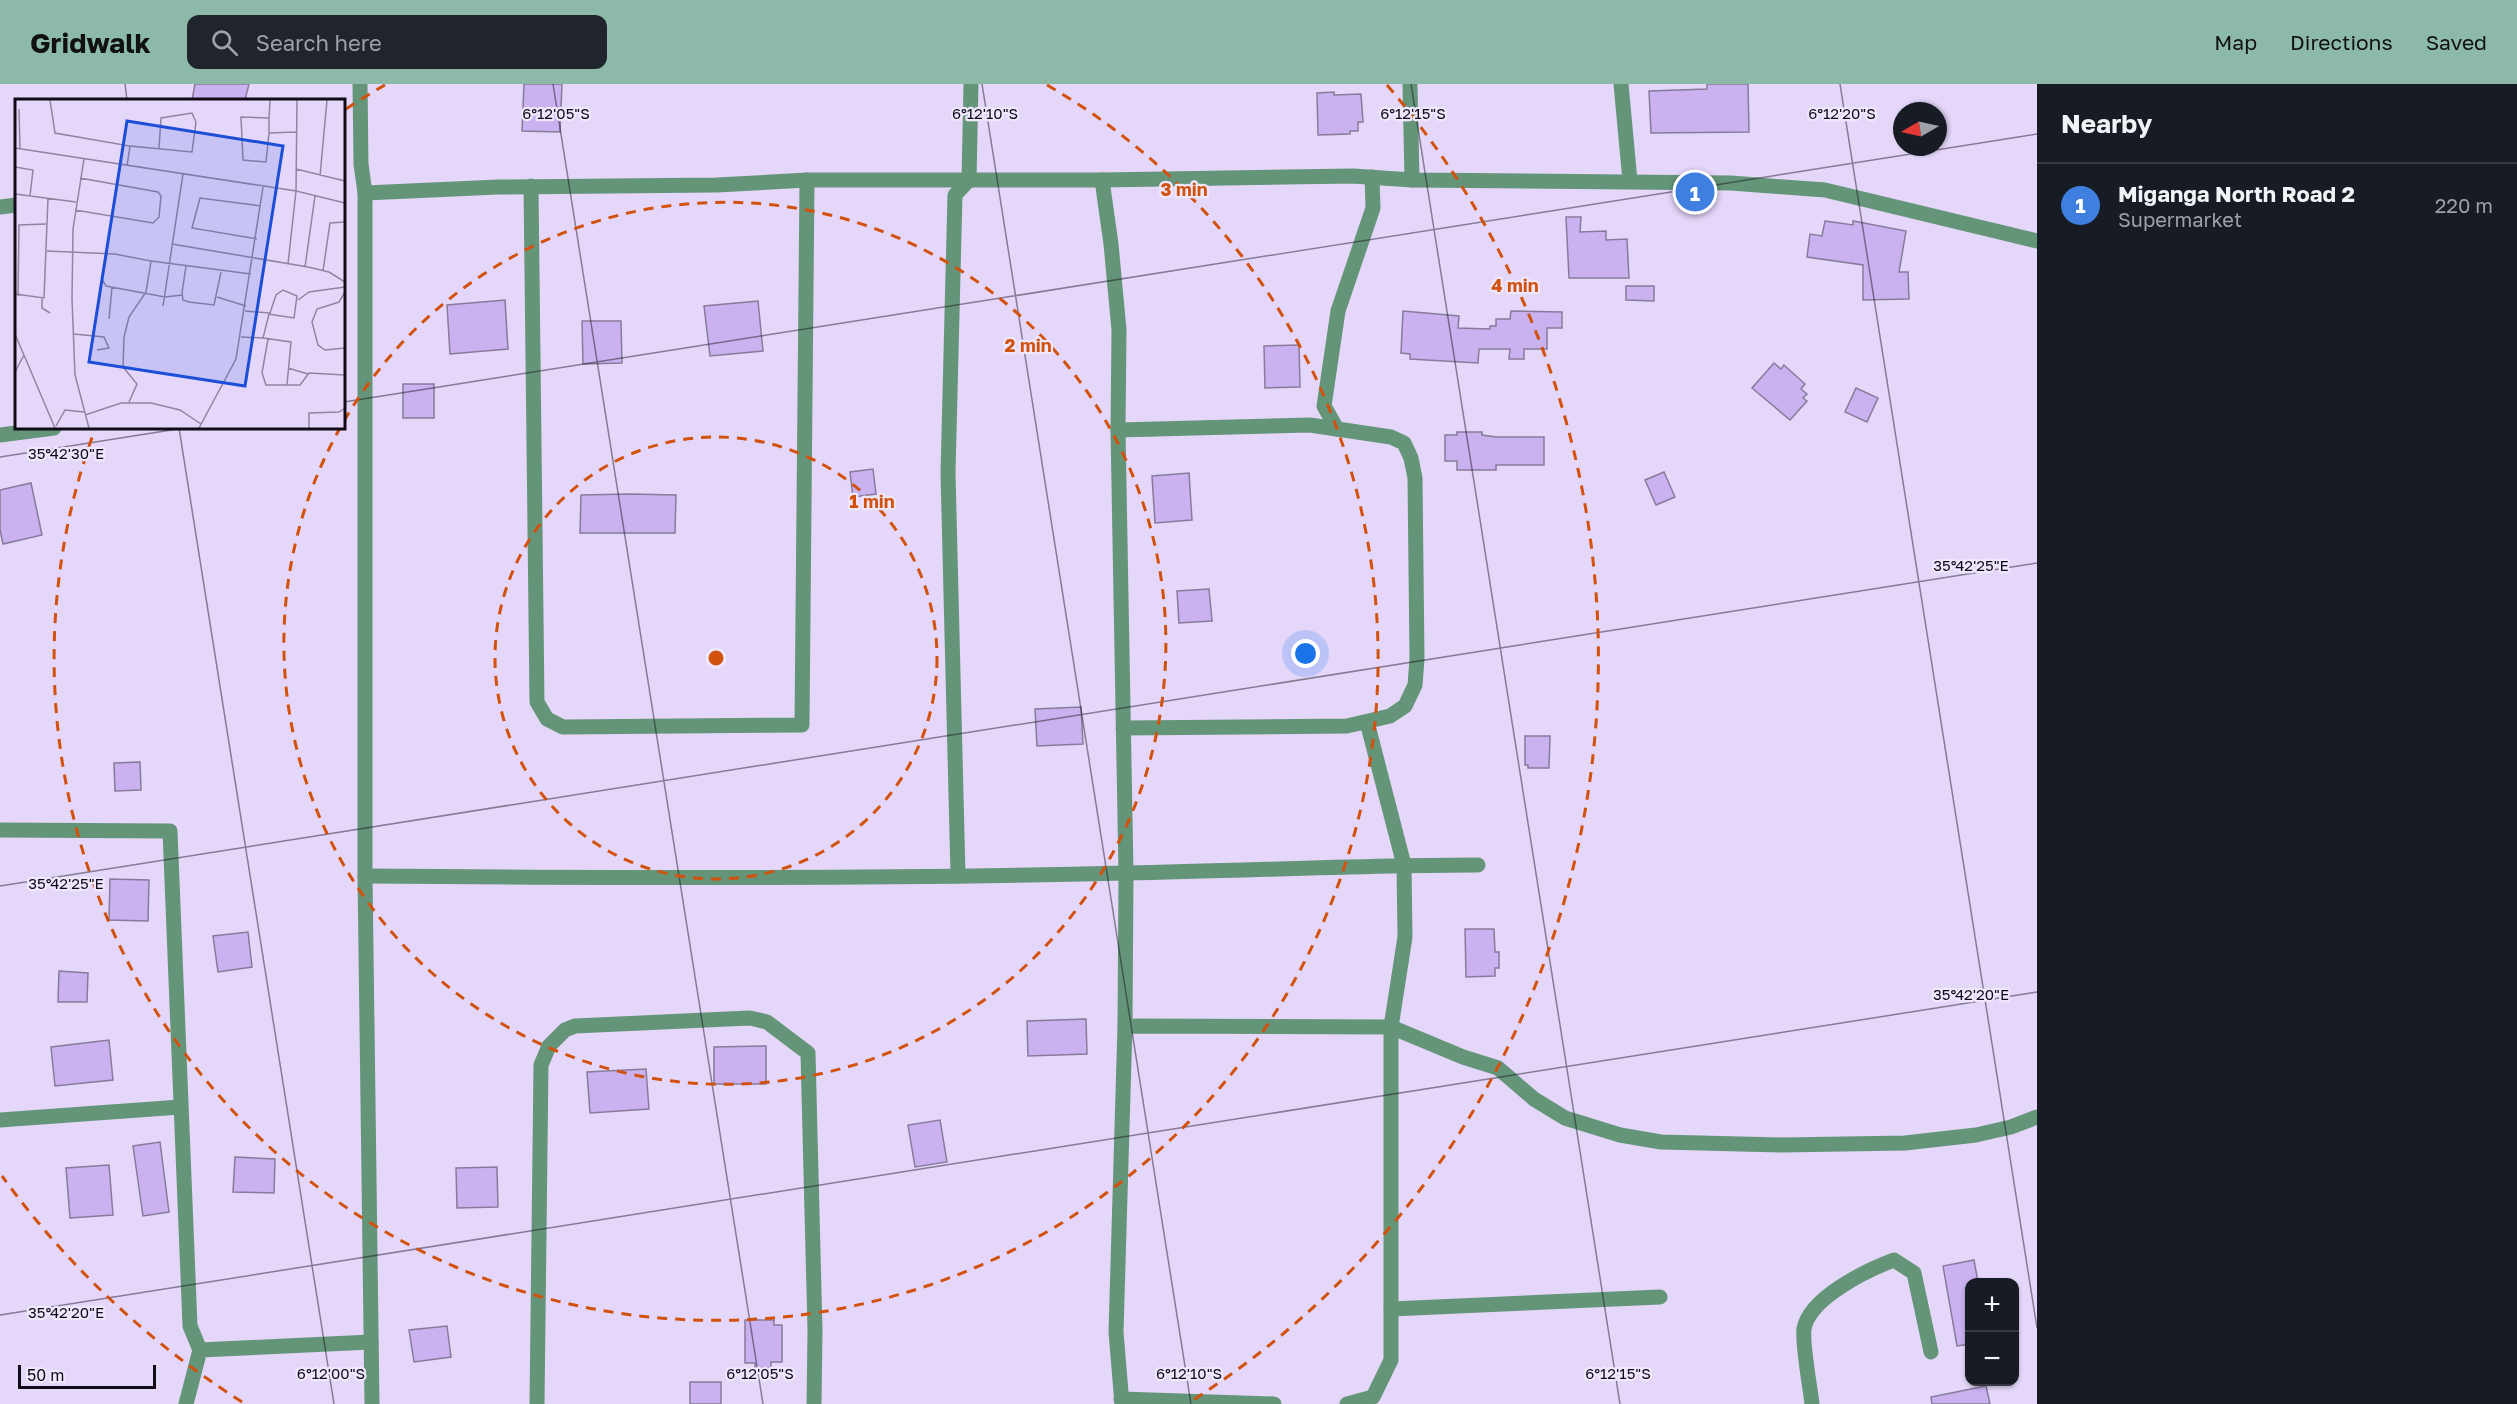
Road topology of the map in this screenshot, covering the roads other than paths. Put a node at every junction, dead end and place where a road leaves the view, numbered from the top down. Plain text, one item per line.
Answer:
1 (360, 84) edge
2 (971, 84) edge
3 (1410, 84) edge
4 (1621, 84) edge
5 (1372, 177) junction
6 (807, 180) junction
7 (969, 180) junction
8 (1102, 180) junction
9 (1412, 180) junction
10 (1630, 181) junction
11 (531, 186) junction
12 (365, 194) junction
13 (15, 205) edge
14 (0, 207) edge
15 (2037, 241) edge
16 (46, 429) edge
17 (1118, 429) junction
18 (1337, 429) junction
19 (0, 435) edge
20 (1367, 722) junction
21 (1123, 728) junction
22 (0, 830) edge
23 (1404, 865) junction
24 (1478, 865) dead end
25 (1126, 873) junction
26 (958, 875) junction
27 (365, 876) junction
28 (1125, 1026) junction
29 (1390, 1028) junction
30 (180, 1107) junction
31 (2037, 1117) edge
32 (0, 1120) edge
33 (1660, 1297) dead end
34 (1391, 1309) junction
35 (371, 1342) junction
36 (200, 1350) junction
37 (1931, 1352) dead end
38 (1122, 1402) edge
39 (186, 1404) edge
40 (372, 1404) edge
41 (537, 1404) edge
42 (814, 1404) edge
43 (1274, 1404) edge
44 (1347, 1404) edge
45 (1812, 1404) edge

1 - 12 street
2 - 7 street
3 - 9 street
4 - 10 street
5 - 8 street
5 - 9 street
5 - 18 street
6 - 7 street
6 - 11 street
6 - 11 street
7 - 8 street
7 - 26 street
8 - 17 street
9 - 10 street
10 - 15 street
11 - 12 street
12 - 27 street
13 - 14 street
16 - 19 street
17 - 18 street
17 - 21 street
18 - 20 street
20 - 21 street
20 - 23 street
21 - 25 street
22 - 30 street
23 - 24 street
23 - 25 street
23 - 29 street
25 - 26 street
25 - 28 street
26 - 27 street
27 - 35 street
28 - 29 street
28 - 38 street
29 - 31 street
29 - 34 street
30 - 32 street
30 - 36 street
33 - 34 street
34 - 44 street
35 - 36 street
35 - 40 street
36 - 39 street
37 - 45 street
38 - 43 street
41 - 42 street

